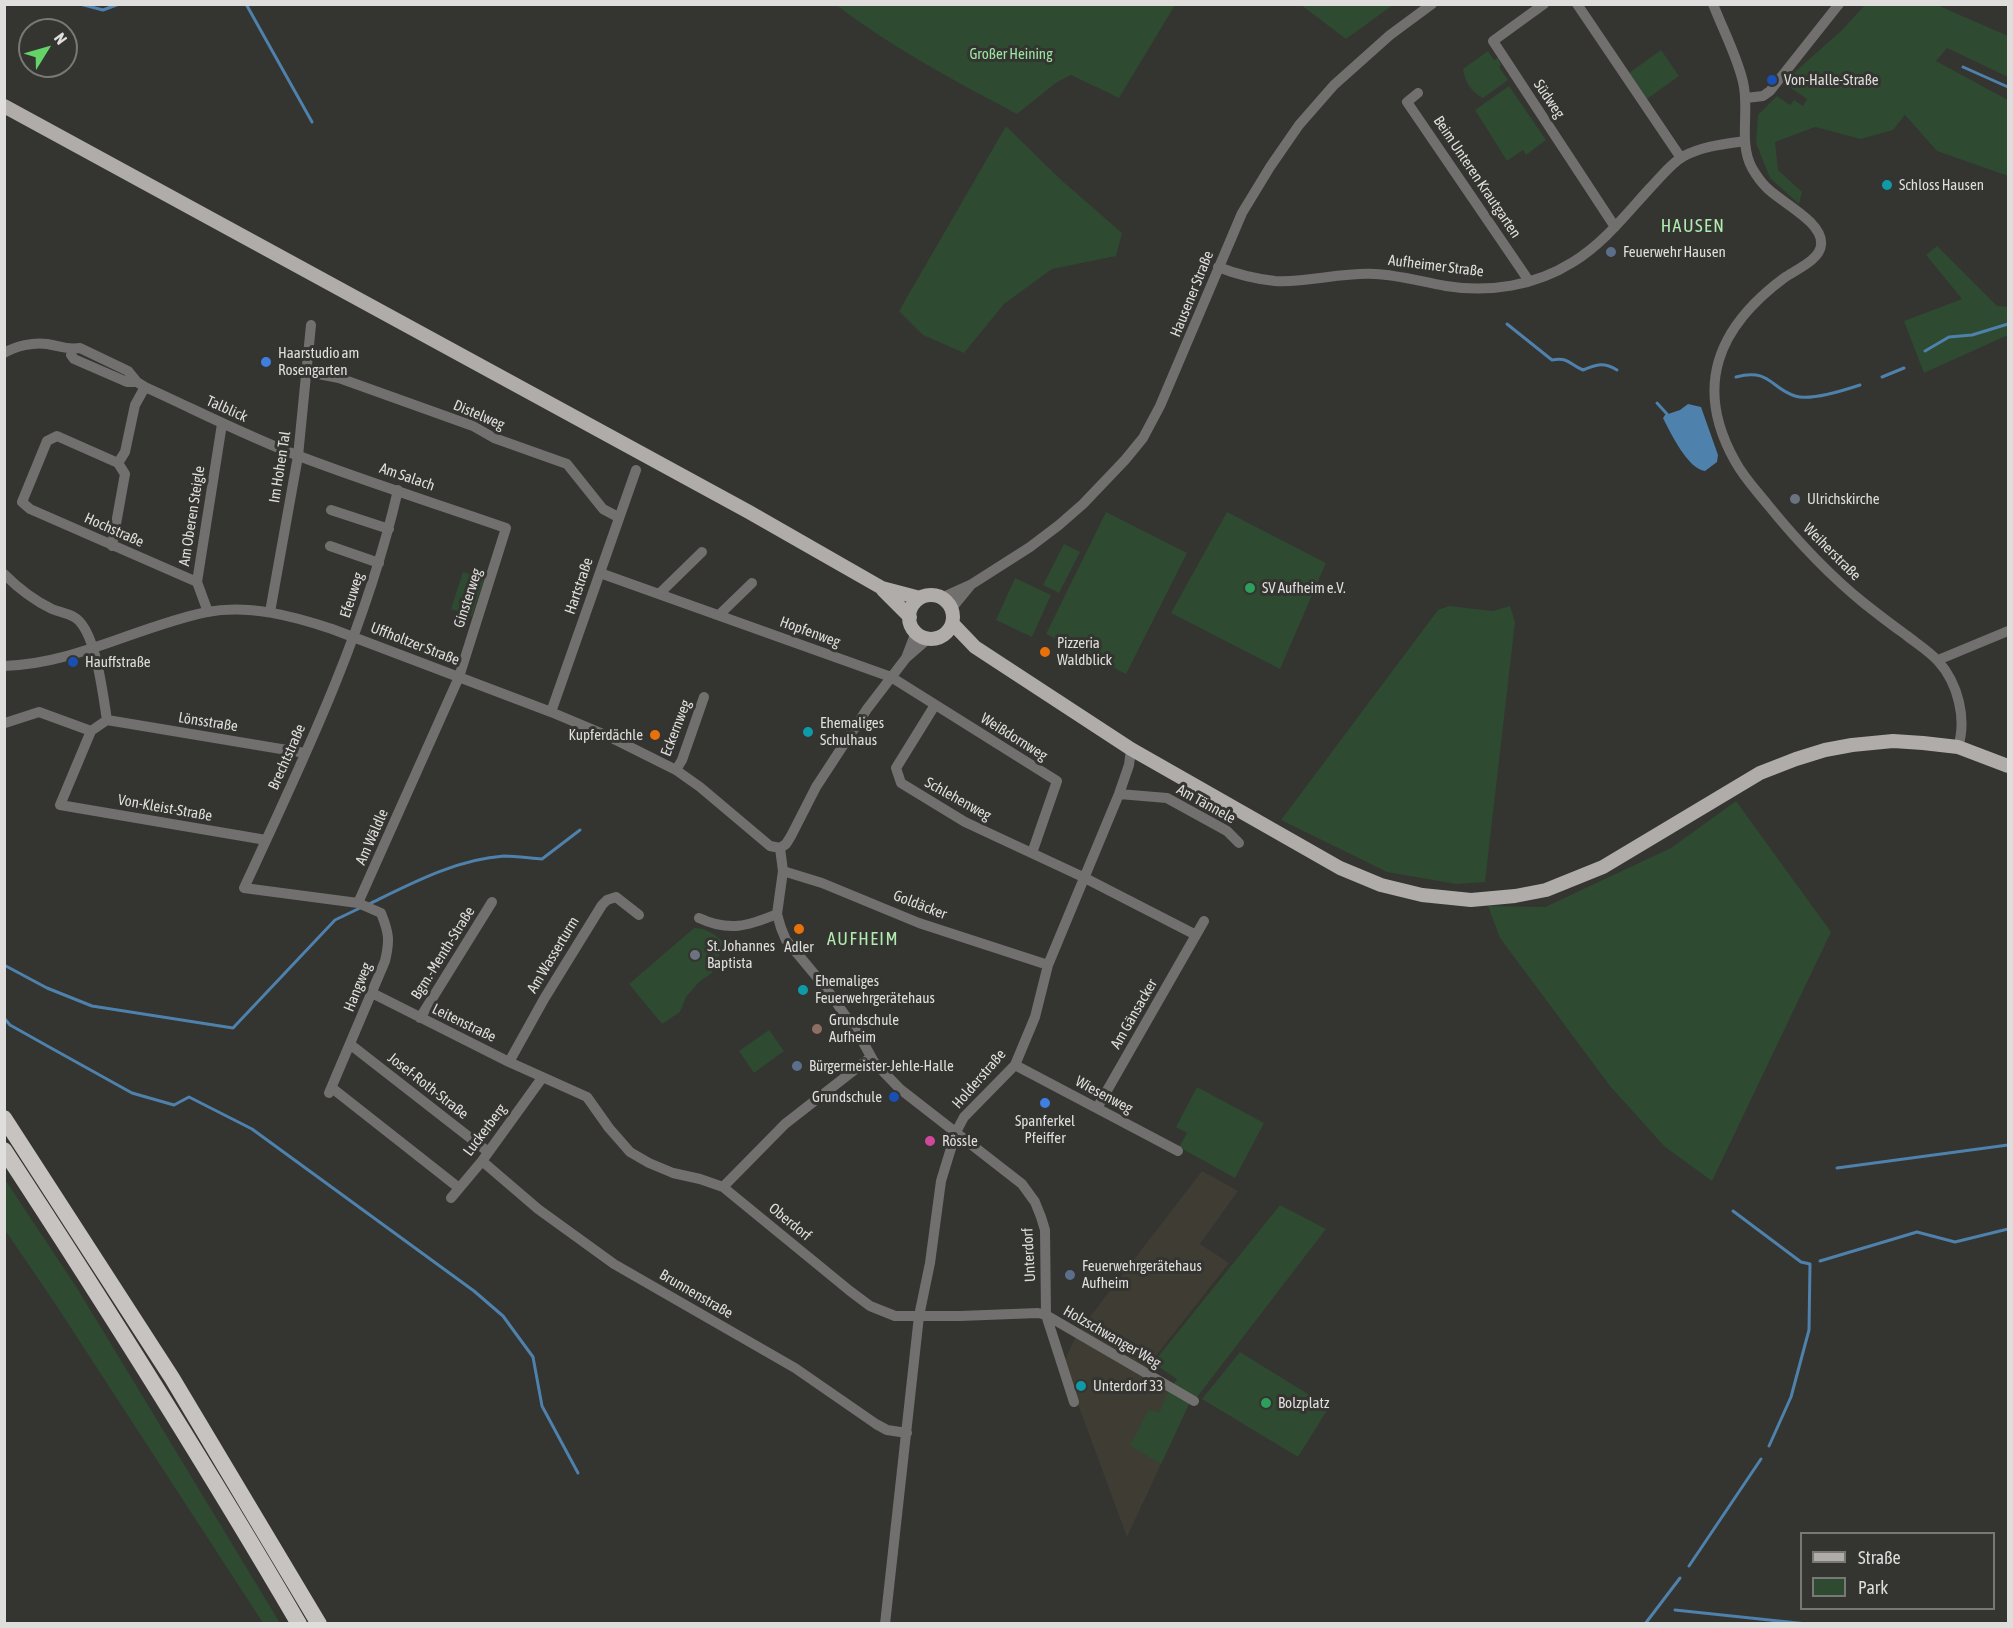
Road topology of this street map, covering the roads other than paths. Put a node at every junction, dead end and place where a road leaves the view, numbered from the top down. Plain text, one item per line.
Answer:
1 (1432, 4) edge
2 (1544, 4) edge
3 (1577, 4) edge
4 (1713, 4) edge
5 (1839, 4) edge
6 (1418, 93) dead end
7 (1746, 98) junction
8 (4, 106) edge
9 (1745, 141) junction
10 (1681, 158) junction
11 (1615, 227) junction
12 (1218, 267) junction
13 (1529, 281) junction
14 (311, 325) dead end
15 (4, 353) edge
16 (308, 372) junction
17 (141, 384) junction
18 (222, 424) junction
19 (298, 456) junction
20 (118, 463) junction
21 (636, 470) dead end
22 (398, 490) junction
23 (331, 510) dead end
24 (618, 517) junction
25 (506, 528) joint
26 (389, 529) junction
27 (112, 546) junction
28 (330, 546) dead end
29 (702, 552) dead end
30 (379, 563) junction
31 (4, 573) edge
32 (600, 573) junction
33 (197, 582) junction
34 (752, 583) dead end
35 (972, 584) junction
36 (882, 588) junction
37 (660, 594) junction
38 (920, 598) junction
39 (941, 598) junction
40 (951, 609) junction
41 (208, 612) junction
42 (270, 612) junction
43 (719, 615) junction
44 (910, 617) junction
45 (952, 623) junction
46 (2008, 631) edge
47 (929, 635) junction
48 (354, 637) junction
49 (975, 647) junction
50 (92, 649) junction
51 (1938, 660) junction
52 (4, 666) edge
53 (459, 677) junction
54 (891, 677) junction
55 (704, 697) dead end
56 (935, 705) junction
57 (551, 711) junction
58 (107, 720) junction
59 (5, 723) edge
60 (91, 731) junction
61 (1958, 747) junction
62 (1131, 749) junction
63 (305, 753) junction
64 (2008, 766) edge
65 (676, 770) junction
66 (1119, 794) junction
67 (266, 840) junction
68 (1239, 843) dead end
69 (780, 848) junction
70 (1032, 854) junction
71 (783, 871) junction
72 (1083, 877) junction
73 (492, 902) dead end
74 (358, 903) junction
75 (777, 914) junction
76 (639, 915) dead end
77 (699, 918) dead end
78 (1204, 921) dead end
79 (1196, 935) junction
80 (1047, 965) junction
81 (372, 993) junction
82 (420, 1018) junction
83 (351, 1045) junction
84 (871, 1057) junction
85 (509, 1062) junction
86 (1015, 1065) junction
87 (542, 1078) junction
88 (1097, 1108) junction
89 (4, 1118) edge
90 (956, 1132) junction
91 (4, 1150) edge
92 (1178, 1151) dead end
93 (485, 1156) junction
94 (723, 1186) junction
95 (459, 1188) junction
96 (451, 1198) dead end
97 (919, 1316) junction
98 (1046, 1316) junction
99 (1194, 1401) dead end
100 (1074, 1402) dead end
101 (907, 1433) junction
102 (299, 1623) edge
103 (319, 1623) edge
104 (885, 1623) edge

1 - 12 street, Hausener Straße
2 - 11 street, Südweg
3 - 10 street
4 - 7 street
5 - 7 street
6 - 13 street, Beim Unteren Krautgarten
7 - 9 street
8 - 36 main road
9 - 10 street, Aufheimer Straße
9 - 51 street, Weiherstraße
10 - 11 street, Aufheimer Straße
11 - 13 street, Aufheimer Straße
12 - 13 street, Aufheimer Straße
12 - 35 street, Hausener Straße
14 - 16 street, Im Hohen Tal
15 - 17 street, Talblick
16 - 19 street, Im Hohen Tal
16 - 24 street, Distelweg
17 - 18 street, Talblick
17 - 20 street
18 - 19 street, Talblick
18 - 33 street, Am Oberen Steigle
19 - 22 street, Am Salach
19 - 42 street, Im Hohen Tal
20 - 27 street
20 - 27 street, Hochstraße
21 - 24 street, Hartstraße
22 - 25 street, Am Salach
22 - 26 street, Efeuweg
23 - 26 street
24 - 32 street, Hartstraße
25 - 53 street, Ginsterweg
26 - 30 street, Efeuweg
27 - 33 street, Hochstraße
28 - 30 street, Efeuweg
29 - 37 street
30 - 48 street, Efeuweg
31 - 50 street
32 - 37 street, Hopfenweg
32 - 57 street, Hartstraße
33 - 41 street, Am Oberen Steigle
34 - 43 street
35 - 39 street, Hausener Straße
35 - 40 street, Hausener Straße
36 - 38 main road
36 - 44 main road
37 - 43 street, Hopfenweg
38 - 39 main road
38 - 44 main road
39 - 40 main road
40 - 45 main road
41 - 42 street, Uffholtzer Straße
41 - 50 street, Uffholtzer Straße
42 - 48 street, Uffholtzer Straße
43 - 54 street, Hopfenweg
44 - 47 main road
45 - 47 main road
45 - 49 main road
46 - 51 street
47 - 49 main road
47 - 54 street
48 - 53 street, Uffholtzer Straße
48 - 63 street, Brechtstraße
49 - 62 main road
50 - 52 street, Uffholtzer Straße
50 - 58 street
51 - 61 street, Weiherstraße
53 - 57 street, Uffholtzer Straße
53 - 74 street, Am Wäldle
54 - 56 street, Weißdornweg
54 - 69 street
55 - 65 street, Eckernweg
56 - 70 street, Weißdornweg
56 - 70 street, Schlehenweg
57 - 65 street, Uffholtzer Straße
58 - 60 street
58 - 63 street, Lönsstraße
59 - 60 street
60 - 67 street, Von-Kleist-Straße
61 - 62 main road
61 - 64 main road
62 - 66 street, Holderstraße
63 - 67 street, Brechtstraße
65 - 69 street, Uffholtzer Straße
66 - 68 street, Am Tännele
66 - 72 street, Holderstraße
67 - 74 street, Brechtstraße
69 - 71 street, Unterdorf
70 - 72 street, Schlehenweg
71 - 75 street, Unterdorf
71 - 80 street, Goldäcker
72 - 79 street
72 - 80 street, Holderstraße
73 - 82 street, Bgm.-Menth-Straße
74 - 81 street, Hangweg
75 - 77 street
75 - 84 street, Unterdorf
76 - 85 street, Am Wasserturm
78 - 79 street, Am Gänsacker
79 - 88 street, Am Gänsacker
80 - 86 street, Holderstraße
81 - 82 street, Leitenstraße
81 - 83 street, Hangweg
82 - 85 street, Leitenstraße
83 - 93 street, Josef-Roth-Straße
83 - 95 street, Hangweg
84 - 90 street, Unterdorf
84 - 94 street
85 - 87 street, Leitenstraße
86 - 88 street, Wiesenweg
86 - 90 street, Holderstraße
87 - 93 street, Luckerberg
87 - 94 street, Oberdorf
88 - 92 street, Wiesenweg
89 - 103 highway
90 - 97 street, Holderstraße
90 - 98 street, Unterdorf
91 - 102 highway
93 - 95 street, Luckerberg
93 - 101 street, Brunnenstraße
94 - 97 street, Oberdorf
95 - 96 street, Luckerberg
97 - 98 street, Oberdorf
97 - 101 street, Holderstraße
98 - 99 street, Holzschwanger Weg
98 - 100 street, Unterdorf
101 - 104 street, Holderstraße

